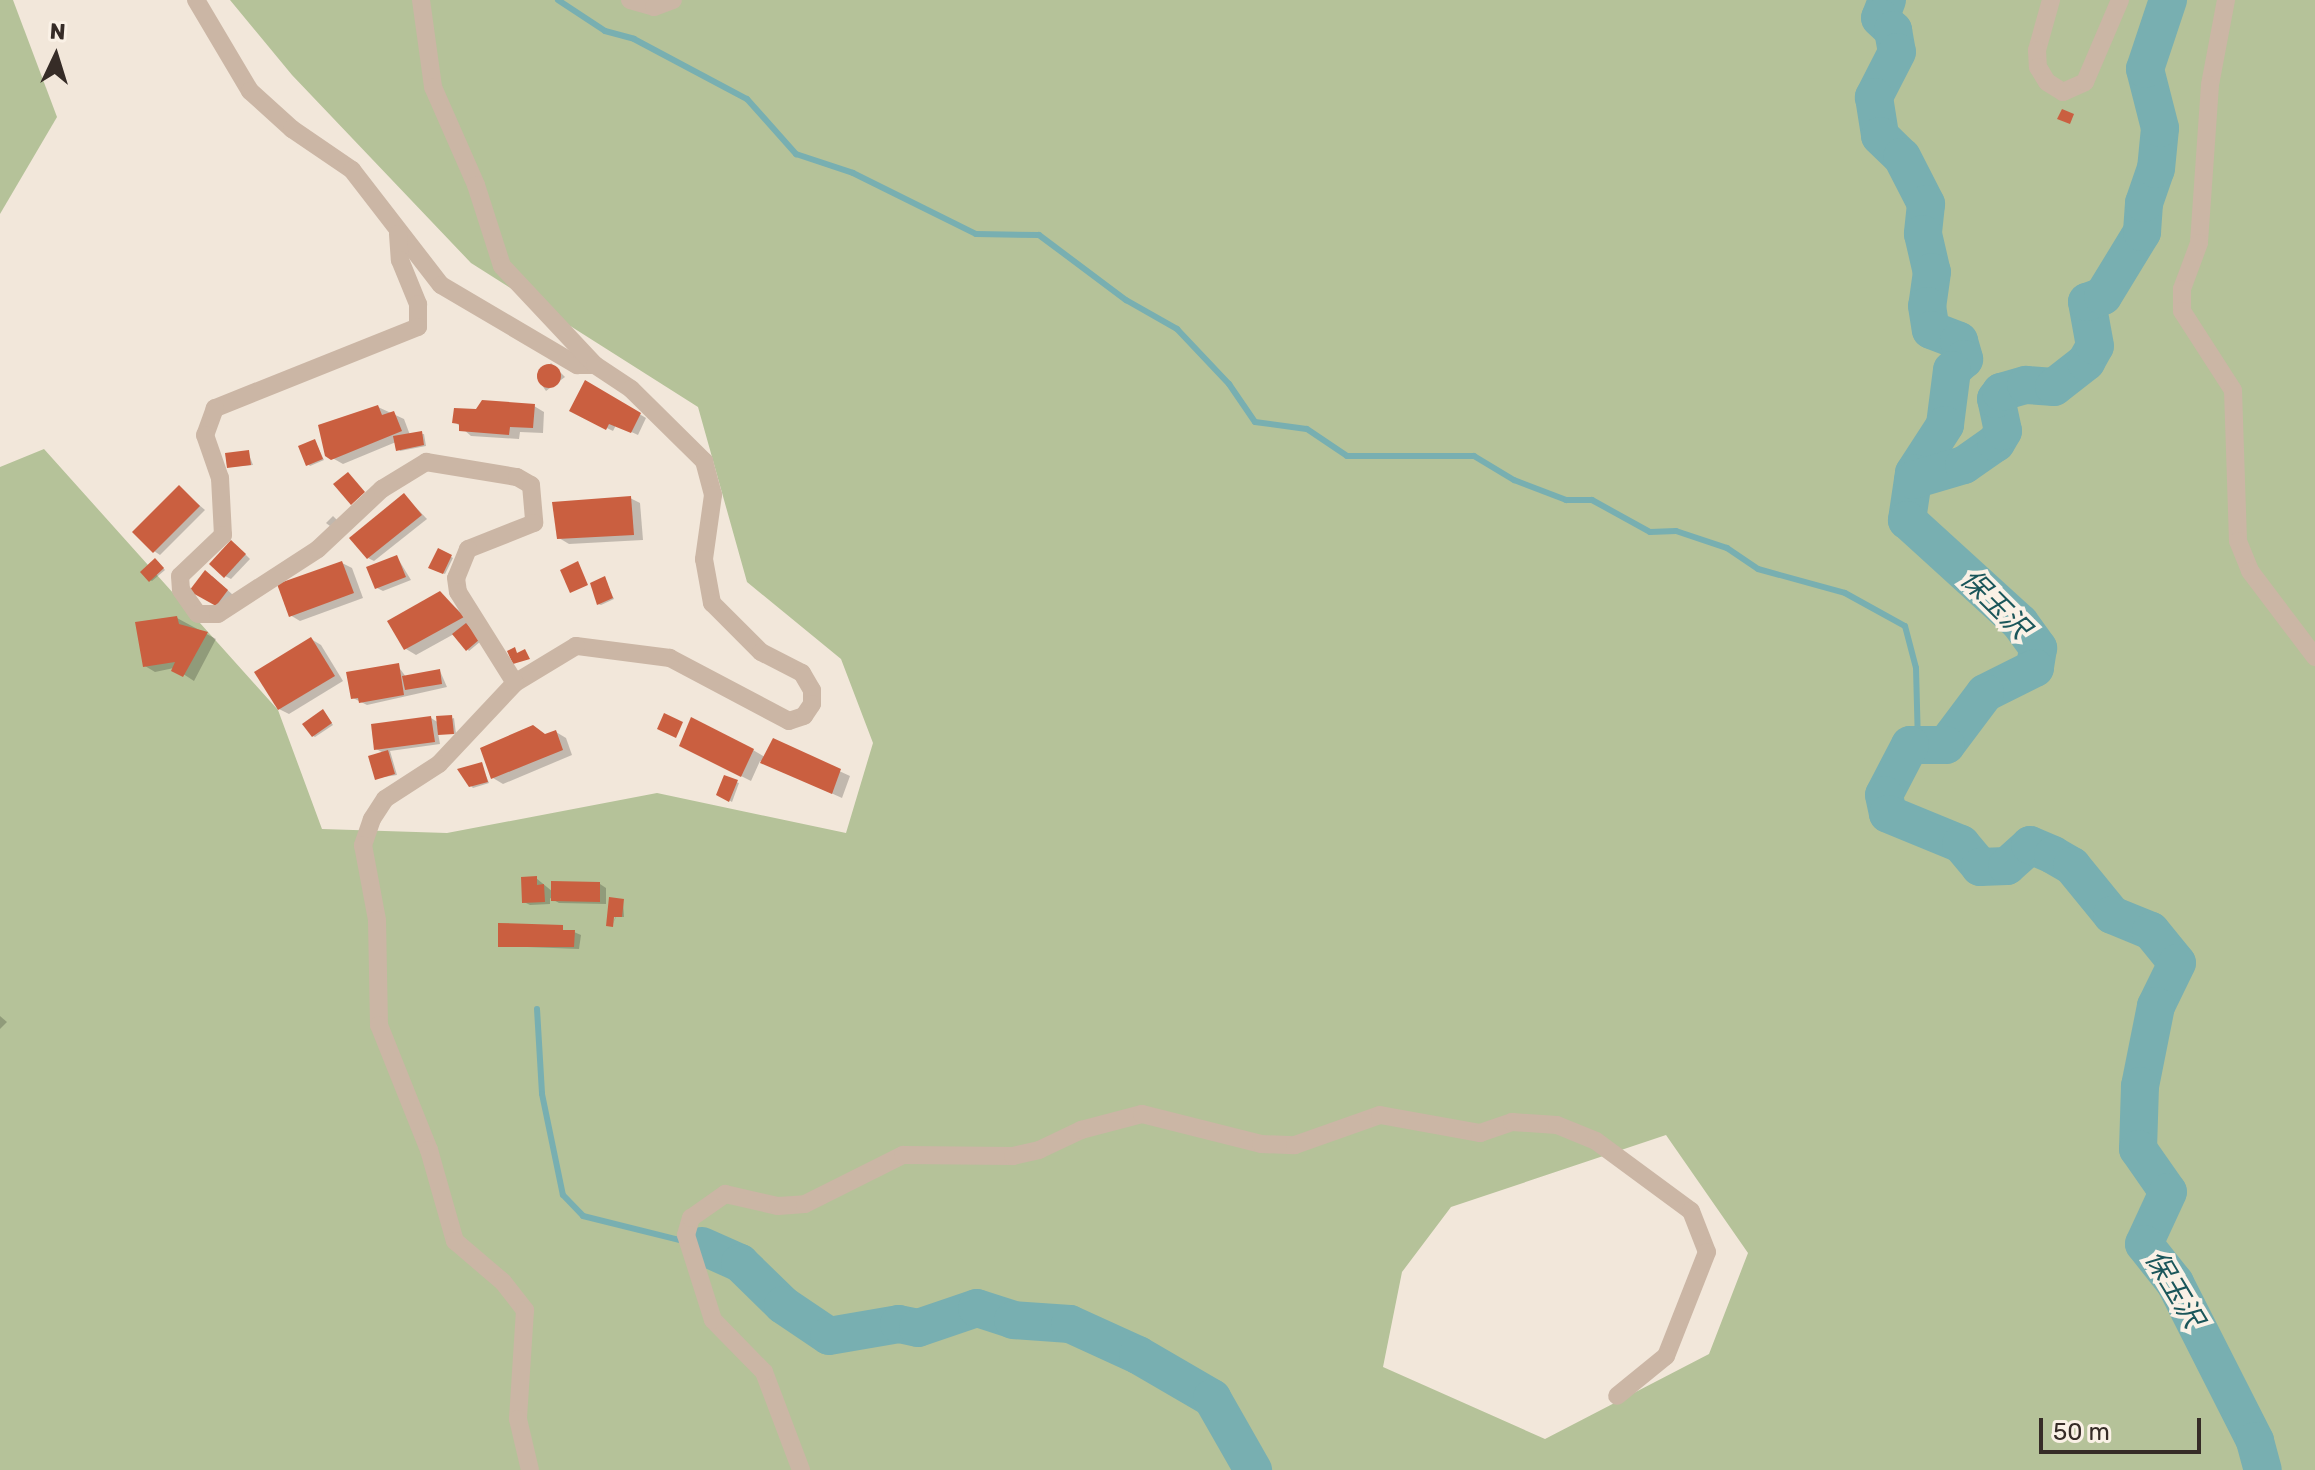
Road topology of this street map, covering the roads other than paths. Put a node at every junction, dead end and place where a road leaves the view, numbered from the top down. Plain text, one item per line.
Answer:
1 (196, 0) edge
2 (421, 0) edge
3 (630, 0) edge
4 (673, 0) edge
5 (2051, 0) edge
6 (2120, 0) edge
7 (2226, 0) edge
8 (398, 234) junction
9 (595, 365) junction
10 (2315, 657) edge
11 (515, 683) junction
12 (1617, 1396) dead end
13 (530, 1470) edge
14 (801, 1470) edge

1 - 8 street
2 - 9 street
3 - 4 street
5 - 6 street
7 - 10 street
8 - 9 street
8 - 11 street
9 - 11 street
11 - 13 street
12 - 14 street

